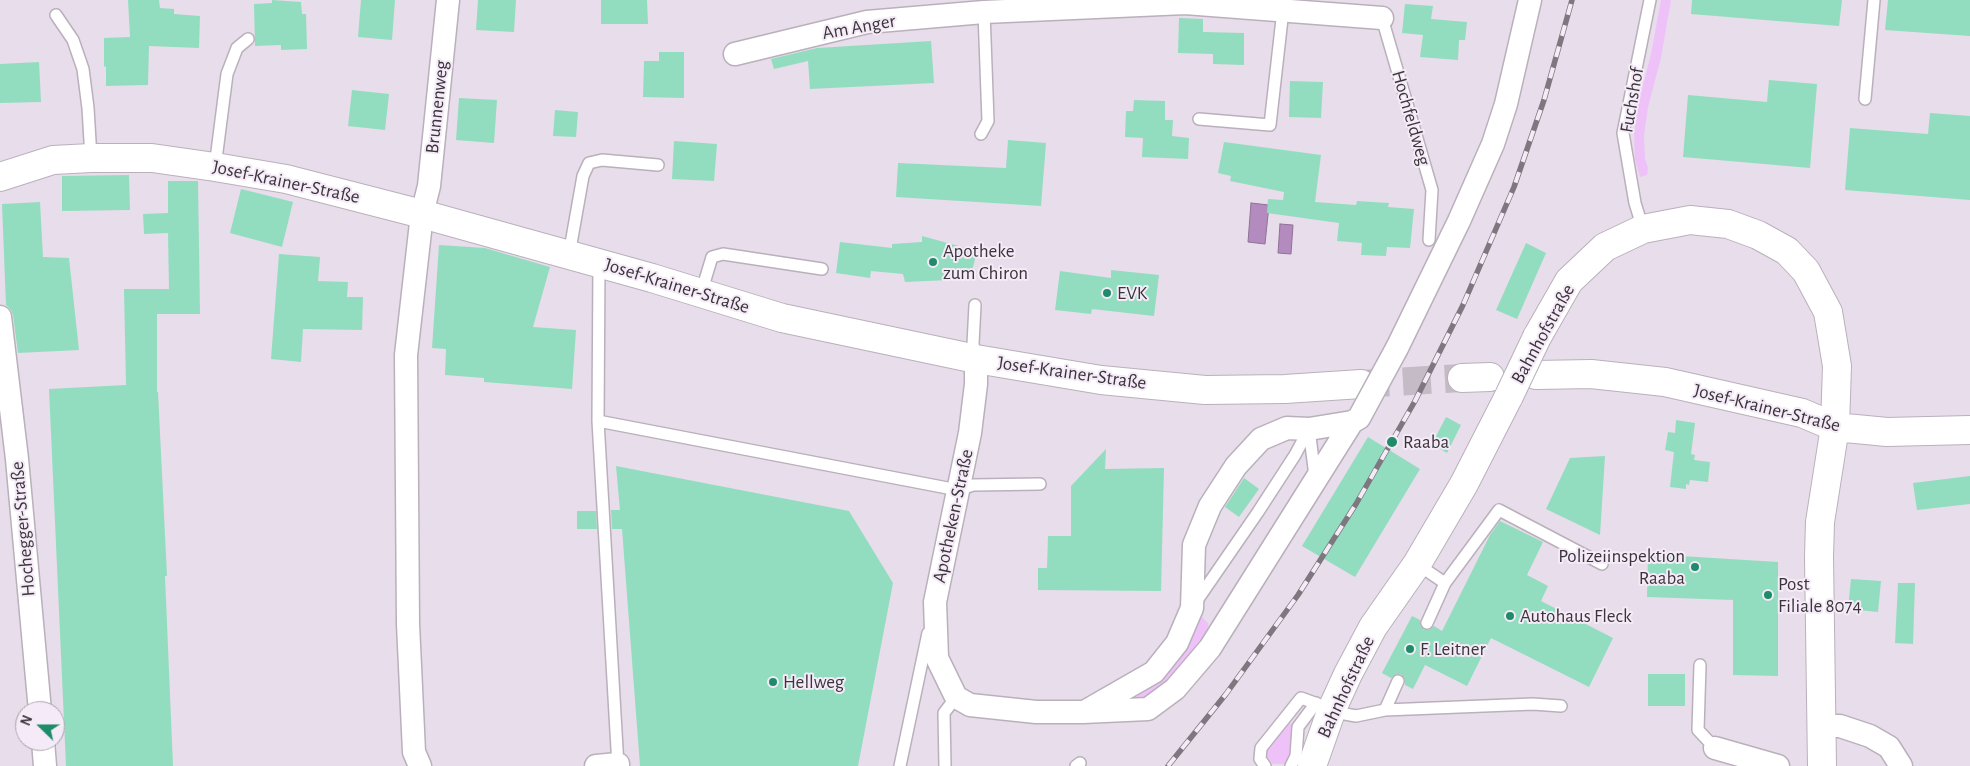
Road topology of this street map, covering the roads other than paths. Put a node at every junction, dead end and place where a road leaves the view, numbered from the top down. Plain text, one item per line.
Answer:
1 (448, 0) edge
2 (1530, 0) edge
3 (1650, 0) edge
4 (1874, 0) edge
5 (1376, 9) edge
6 (1283, 10) junction
7 (984, 12) junction
8 (56, 15) dead end
9 (248, 39) dead end
10 (735, 54) dead end
11 (1865, 99) dead end
12 (1199, 119) dead end
13 (981, 134) dead end
14 (91, 158) junction
15 (658, 165) dead end
16 (216, 167) junction
17 (0, 176) edge
18 (422, 214) junction
19 (1643, 229) junction
20 (1429, 240) dead end
21 (569, 255) junction
22 (599, 263) junction
23 (822, 269) dead end
24 (701, 293) junction
25 (975, 305) dead end
26 (0, 317) edge
27 (976, 359) junction
28 (1536, 375) dead end
29 (1490, 377) dead end
30 (1462, 378) tunnel mouth
31 (1364, 395) junction
32 (598, 421) junction
33 (1352, 422) junction
34 (1835, 427) junction
35 (1309, 429) junction
36 (1970, 430) edge
37 (1316, 480) junction
38 (1040, 484) dead end
39 (958, 490) junction
40 (1417, 564) junction
41 (1602, 564) dead end
42 (1445, 583) junction
43 (935, 602) junction
44 (1192, 608) junction
45 (1427, 623) dead end
46 (1226, 624) junction
47 (1700, 666) dead end
48 (1398, 681) dead end
49 (956, 697) junction
50 (39, 701) edge
51 (1324, 706) junction
52 (1561, 706) dead end
53 (1386, 710) junction
54 (1084, 712) junction
55 (1821, 726) junction
56 (1714, 748) joint
57 (44, 751) edge
58 (610, 765) edge
59 (45, 766) edge
60 (420, 766) edge
61 (900, 766) edge
62 (945, 766) edge
63 (1265, 766) edge
64 (1291, 766) edge
65 (1312, 766) edge
66 (1778, 766) edge
67 (1822, 766) edge
68 (1901, 766) edge

1 - 18 street, Brunnenweg
2 - 31 street, bridge
3 - 19 lane, Fuchshof
4 - 11 lane
5 - 6 street, Am Anger
5 - 20 lane, Hochfeldweg
6 - 7 street, Am Anger
6 - 12 lane
7 - 10 street, Am Anger
7 - 13 lane
8 - 14 lane
9 - 16 lane
14 - 16 main road, Josef-Krainer-Straße
14 - 17 main road, Josef-Krainer-Straße
15 - 21 lane
16 - 18 main road, Josef-Krainer-Straße
18 - 21 main road, Josef-Krainer-Straße
18 - 60 street, Brunnenweg
19 - 34 main road, Bahnhofstraße
19 - 40 main road, Bahnhofstraße, bridge
21 - 22 main road, Josef-Krainer-Straße
22 - 24 main road, Josef-Krainer-Straße
22 - 32 lane
23 - 24 lane
24 - 27 main road, Josef-Krainer-Straße
25 - 27 lane
26 - 50 street, Hochegger-Straße
27 - 31 main road, Josef-Krainer-Straße
27 - 39 street, Apotheken-Straße
28 - 34 main road, Josef-Krainer-Straße
29 - 30 main road
31 - 33 street
32 - 39 lane
32 - 58 lane
33 - 35 street
33 - 37 street
34 - 36 main road, Josef-Krainer-Straße
34 - 55 main road, Bahnhofstraße
35 - 37 lane
35 - 44 lane
35 - 44 street
37 - 46 street
38 - 39 lane
39 - 43 street, Apotheken-Straße
40 - 42 lane
40 - 51 main road, Bahnhofstraße
41 - 42 lane
42 - 45 lane
43 - 49 street
43 - 61 lane, Apotheken-Straße
44 - 46 street
44 - 54 street
46 - 54 street
47 - 56 lane
48 - 53 lane
49 - 54 street
49 - 62 lane
51 - 53 lane
51 - 63 lane
51 - 64 lane
51 - 65 main road, Bahnhofstraße
52 - 53 lane
55 - 67 main road, Bahnhofstraße
55 - 68 street
56 - 66 street
57 - 59 street

